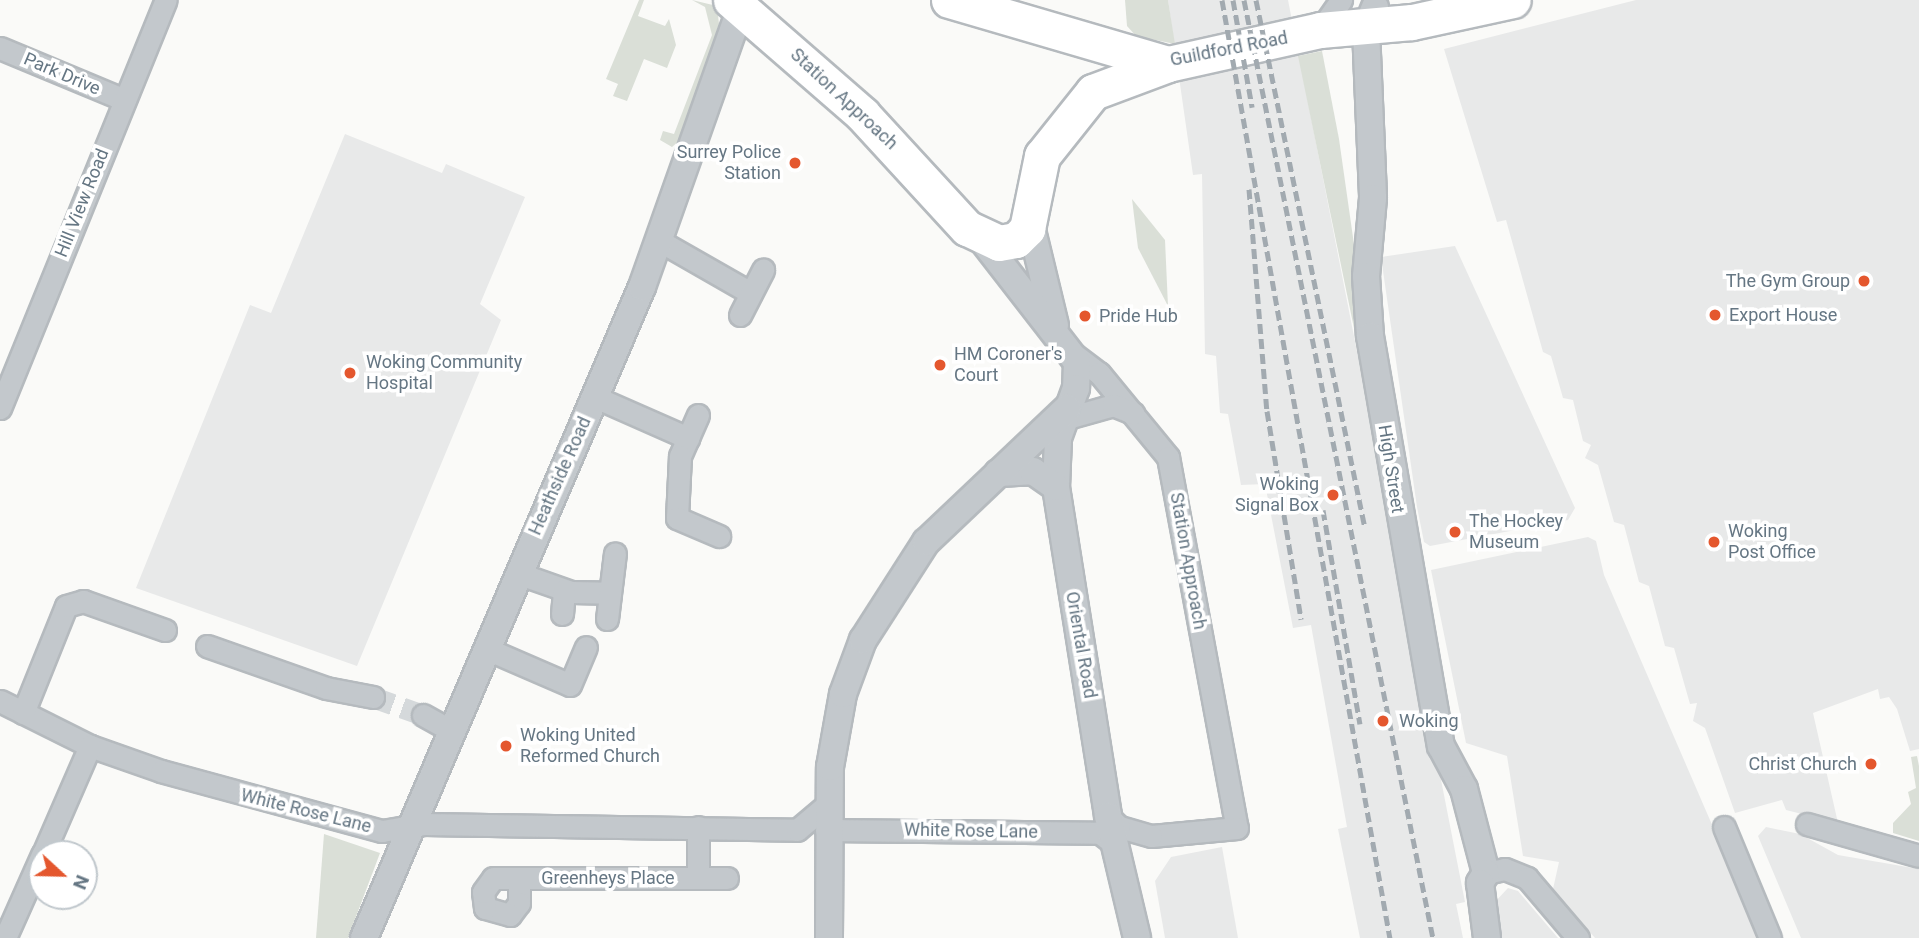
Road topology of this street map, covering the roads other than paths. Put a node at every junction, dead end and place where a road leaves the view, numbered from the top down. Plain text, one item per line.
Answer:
1 (166, 0) edge
2 (949, 0) edge
3 (1513, 0) edge
4 (749, 9) edge
5 (1356, 22) edge
6 (1088, 45) junction
7 (0, 48) edge
8 (1168, 64) junction
9 (1093, 93) junction
10 (125, 100) junction
11 (1030, 222) junction
12 (979, 237) junction
13 (658, 240) junction
14 (763, 270) dead end
15 (751, 293) junction
16 (740, 314) dead end
17 (1065, 343) junction
18 (595, 397) junction
19 (0, 408) edge
20 (1066, 413) junction
21 (1132, 413) junction
22 (698, 415) dead end
23 (688, 438) junction
24 (998, 473) junction
25 (1056, 488) junction
26 (719, 536) dead end
27 (615, 552) dead end
28 (517, 573) junction
29 (564, 590) junction
30 (610, 593) junction
31 (562, 614) dead end
32 (607, 619) dead end
33 (165, 630) dead end
34 (208, 646) dead end
35 (586, 647) dead end
36 (487, 649) junction
37 (373, 697) tunnel mouth
38 (0, 701) edge
39 (23, 713) junction
40 (423, 715) tunnel mouth
41 (452, 731) junction
42 (90, 746) junction
43 (1108, 816) junction
44 (826, 818) junction
45 (1807, 824) dead end
46 (410, 827) junction
47 (698, 827) junction
48 (1724, 827) dead end
49 (797, 830) junction
50 (1151, 836) junction
51 (49, 840) edge
52 (1113, 843) junction
53 (1919, 856) edge
54 (827, 860) junction
55 (1124, 873) junction
56 (1486, 873) junction
57 (519, 878) dead end
58 (698, 878) junction
59 (727, 878) dead end
60 (28, 886) edge
61 (5, 938) edge
62 (364, 938) edge
63 (829, 938) edge
64 (1137, 938) edge
65 (1487, 938) edge
66 (1578, 938) edge
67 (1770, 938) edge

1 - 10 street, Hill View Road
2 - 6 main road, Guildford Road
3 - 5 main road, Guildford Road
4 - 12 main road, Station Approach
4 - 13 street, Heathside Road
5 - 8 main road, Guildford Road
5 - 56 street, High Street
6 - 8 main road, Guildford Road
6 - 9 main road
7 - 10 street, Park Drive
8 - 9 main road
9 - 11 main road
10 - 19 street, Hill View Road
11 - 12 main road
11 - 17 street
12 - 17 street, Station Approach
13 - 15 street
13 - 18 street, Heathside Road
14 - 15 street
15 - 16 street
17 - 20 street, Oriental Road
17 - 21 street, Station Approach
18 - 23 street
18 - 28 street, Heathside Road
20 - 21 street
20 - 24 street
20 - 25 street, Oriental Road
21 - 50 street, Station Approach
22 - 23 street
23 - 26 street
24 - 25 street
24 - 44 street
25 - 43 street, Oriental Road
27 - 30 street
28 - 29 street
28 - 36 street, Heathside Road
29 - 30 street
29 - 31 street
30 - 32 street
33 - 39 street
34 - 37 street
35 - 36 street
36 - 41 street, Heathside Road
38 - 39 street, White Rose Lane
39 - 42 street, White Rose Lane
40 - 41 street
41 - 46 street, Heathside Road
42 - 46 street, White Rose Lane
42 - 51 street
43 - 50 street
43 - 52 street, Oriental Road
44 - 49 street
44 - 52 street, White Rose Lane
44 - 54 street
45 - 53 street
46 - 47 street, White Rose Lane
46 - 62 street, Heathside Road
47 - 49 street, White Rose Lane
47 - 58 street, Greenheys Place
48 - 67 street
49 - 54 street
50 - 55 street
52 - 55 street, Oriental Road
54 - 63 street
55 - 64 street, Oriental Road
56 - 65 street
56 - 66 street
57 - 58 street, Greenheys Place
58 - 59 street, Greenheys Place
60 - 61 street

